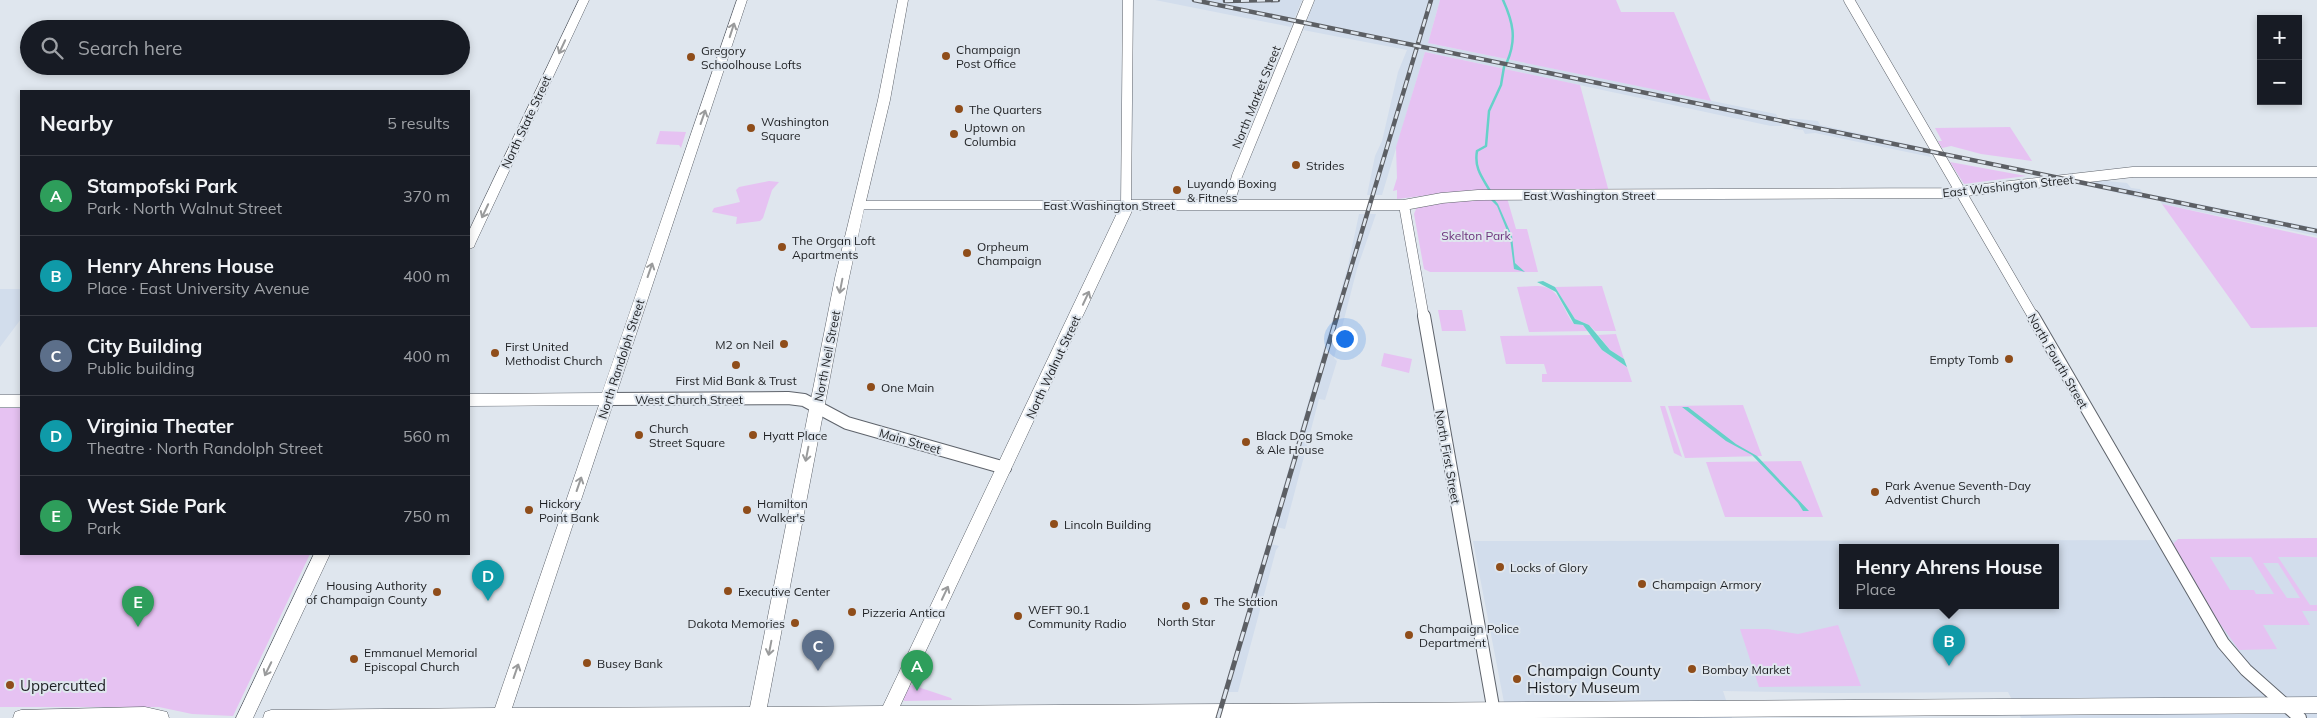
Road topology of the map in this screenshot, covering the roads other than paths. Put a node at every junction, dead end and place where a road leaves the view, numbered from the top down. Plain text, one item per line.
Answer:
1 (584, 0) edge
2 (742, 0) edge
3 (903, 0) edge
4 (1128, 0) edge
5 (1309, 0) edge
6 (1849, 0) edge
7 (2317, 172) edge
8 (1961, 193) junction
9 (860, 205) junction
10 (1126, 205) junction
11 (1229, 205) junction
12 (1404, 205) junction
13 (470, 242) edge
14 (606, 399) junction
15 (470, 400) edge
16 (0, 401) edge
17 (20, 401) edge
18 (817, 407) junction
19 (1005, 468) junction
20 (322, 555) edge
21 (2288, 705) junction
22 (2317, 705) edge
23 (1494, 714) edge
24 (757, 716) edge
25 (887, 716) edge
26 (21, 718) edge
27 (161, 718) edge
28 (244, 718) edge
29 (271, 718) edge
30 (500, 718) edge
31 (2300, 718) edge

1 -> 13 main road, North State Street
14 -> 2 main road, North Randolph Street
3 - 9 main road, North Neil Street
4 - 10 street, North Walnut Street
5 - 11 street, North Market Street
6 - 8 street, North Fourth Street
7 - 8 street, East Washington Street
8 - 12 street, East Washington Street
8 - 21 street, North Fourth Street
9 - 10 main road, East Washington Street
9 -> 18 main road, North Neil Street
10 - 11 street, East Washington Street
19 -> 10 main road, North Walnut Street
11 - 12 street, East Washington Street
12 - 23 street, North First Street
14 - 15 main road, West Church Street
14 - 18 street, West Church Street
30 -> 14 main road, North Randolph Street
16 - 17 main road
18 - 19 street, Main Street
18 -> 24 main road, North Neil Street
25 -> 19 main road, North Walnut Street
20 -> 28 main road
21 - 22 main road
21 - 23 main road
21 - 31 street, North Fourth Street
23 - 25 main road
24 - 25 main road
24 - 30 main road
26 - 27 main road
29 - 30 main road

